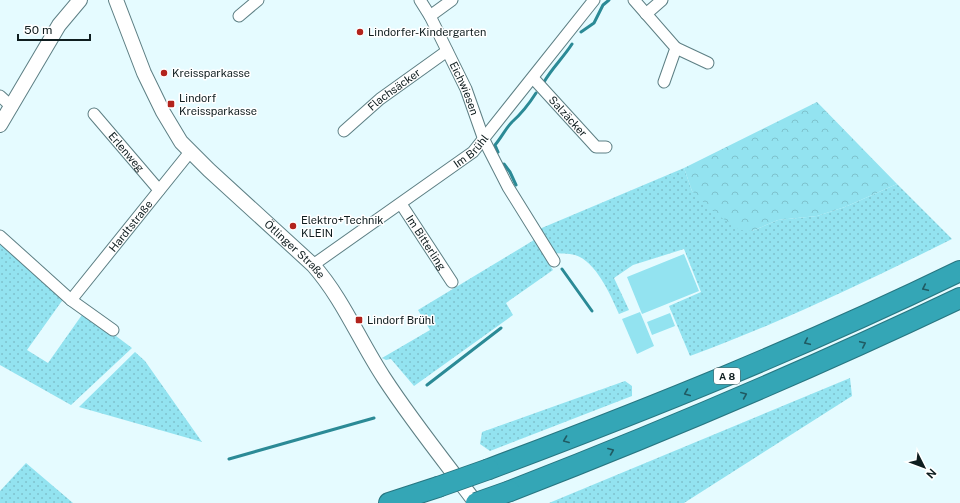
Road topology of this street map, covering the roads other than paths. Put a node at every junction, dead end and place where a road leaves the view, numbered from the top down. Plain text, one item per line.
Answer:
1 (80, 0) edge
2 (116, 0) edge
3 (258, 0) edge
4 (420, 0) edge
5 (452, 0) edge
6 (594, 0) edge
7 (634, 0) edge
8 (662, 0) edge
9 (646, 14) junction
10 (239, 16) dead end
11 (430, 16) junction
12 (676, 48) junction
13 (447, 51) junction
14 (708, 63) dead end
15 (533, 78) junction
16 (664, 82) dead end
17 (0, 96) edge
18 (12, 107) junction
19 (94, 114) dead end
20 (0, 125) edge
21 (344, 131) dead end
22 (484, 140) junction
23 (606, 147) dead end
24 (190, 152) junction
25 (159, 190) junction
26 (400, 204) junction
27 (0, 236) edge
28 (554, 261) dead end
29 (313, 265) junction
30 (960, 271) edge
31 (452, 282) dead end
32 (960, 298) edge
33 (71, 300) junction
34 (113, 330) dead end
35 (389, 503) edge
36 (476, 503) edge

1 - 18 street
2 - 24 street, Ötlinger Straße
3 - 10 street
4 - 11 street, Eichwiesen
5 - 11 street
6 - 15 street, Im Brühl
7 - 9 street
8 - 9 street
9 - 12 street
11 - 13 street, Eichwiesen
12 - 14 street
12 - 16 street
13 - 21 street, Flachsäcker
13 - 22 street, Eichwiesen
15 - 22 street, Im Brühl
15 - 23 street, Salzäcker
17 - 18 street
18 - 20 street
19 - 25 street, Erlenweg
22 - 26 street, Im Brühl
22 - 28 street, Eichwiesen
24 - 25 street, Hardtstraße
24 - 29 street, Ötlinger Straße
25 - 33 street, Hardtstraße
26 - 29 street, Im Brühl
26 - 31 street, Im Bitterling
27 - 33 street
29 - 36 street, Ötlinger Straße
30 -> 35 highway, A 8, bridge
36 -> 32 highway, A 8, bridge
33 - 34 street

